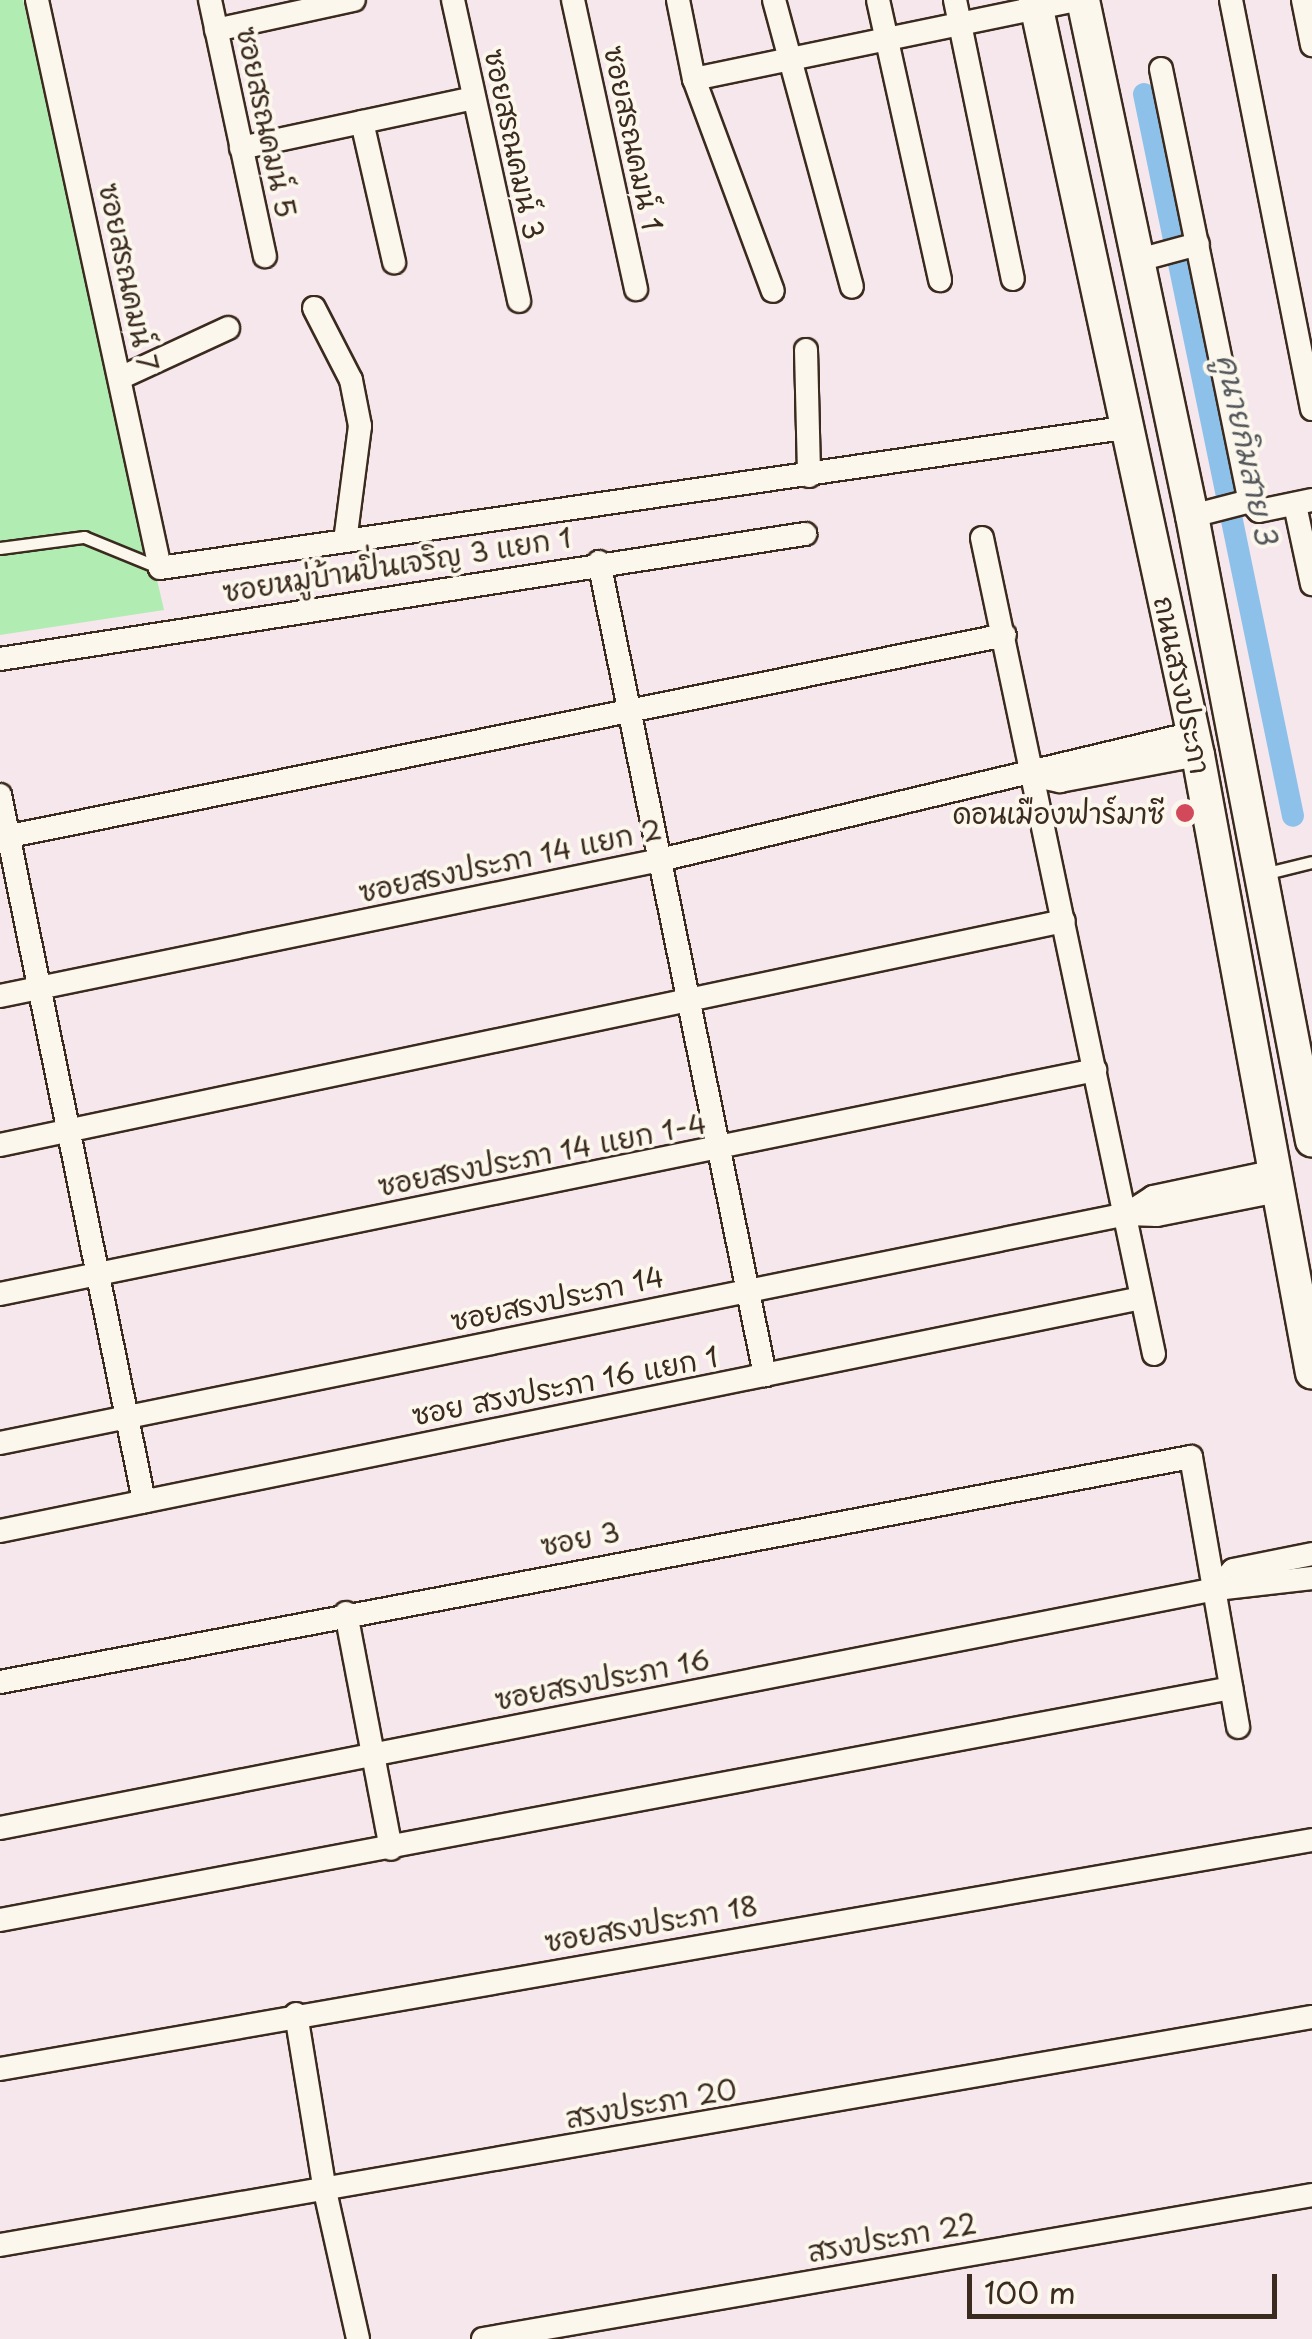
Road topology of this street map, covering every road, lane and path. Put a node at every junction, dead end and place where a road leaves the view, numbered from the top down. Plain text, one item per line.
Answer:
1 (37, 0) edge
2 (210, 0) edge
3 (354, 0) edge
4 (453, 0) edge
5 (573, 0) edge
6 (678, 0) edge
7 (774, 0) edge
8 (878, 0) edge
9 (954, 0) edge
10 (1076, 0) edge
11 (1083, 0) edge
12 (1231, 0) edge
13 (1303, 0) edge
14 (1036, 4) edge
15 (960, 24) junction
16 (216, 30) junction
17 (887, 40) junction
18 (1312, 45) edge
19 (787, 62) junction
20 (1161, 69) dead end
21 (694, 80) junction
22 (474, 98) junction
23 (362, 122) junction
24 (241, 148) junction
25 (1193, 246) junction
26 (265, 256) dead end
27 (1150, 258) junction
28 (394, 262) dead end
29 (1013, 279) dead end
30 (940, 280) dead end
31 (852, 287) dead end
32 (636, 289) dead end
33 (772, 291) dead end
34 (519, 301) dead end
35 (314, 308) dead end
36 (228, 328) dead end
37 (806, 350) dead end
38 (120, 378) junction
39 (1312, 409) edge
40 (1130, 428) junction
41 (809, 476) junction
42 (1304, 502) edge
43 (1222, 509) junction
44 (805, 534) dead end
45 (982, 538) dead end
46 (345, 541) junction
47 (0, 548) edge
48 (598, 562) junction
49 (160, 568) junction
50 (1312, 584) edge
51 (1005, 635) junction
52 (0, 659) edge
53 (627, 711) junction
54 (1196, 744) junction
55 (1032, 776) junction
56 (0, 795) edge
57 (3, 838) edge
58 (660, 860) junction
59 (1312, 862) edge
60 (1262, 874) junction
61 (1064, 920) junction
62 (38, 988) junction
63 (0, 996) edge
64 (688, 999) junction
65 (1094, 1070) junction
66 (1310, 1120) edge
67 (68, 1131) junction
68 (0, 1145) edge
69 (718, 1149) junction
70 (1274, 1182) junction
71 (1127, 1214) junction
72 (97, 1274) junction
73 (749, 1289) junction
74 (0, 1294) edge
75 (1141, 1298) junction
76 (1154, 1354) dead end
77 (1312, 1373) edge
78 (764, 1375) junction
79 (127, 1417) junction
80 (0, 1443) edge
81 (144, 1501) junction
82 (0, 1531) edge
83 (1312, 1554) edge
84 (1312, 1578) edge
85 (1216, 1589) junction
86 (346, 1613) junction
87 (0, 1682) edge
88 (1230, 1688) junction
89 (1238, 1727) dead end
90 (374, 1754) junction
91 (0, 1828) edge
92 (1312, 1840) edge
93 (390, 1849) junction
94 (0, 1920) edge
95 (296, 2014) junction
96 (1312, 2018) edge
97 (0, 2069) edge
98 (325, 2191) junction
99 (1312, 2194) edge
100 (0, 2245) edge
101 (358, 2339) edge
102 (483, 2339) edge

1 - 38 street, ซอยสรณคมน์ 7
2 - 16 street, ซอยสรณคมน์ 5
3 - 16 street
4 - 22 street, ซอยสรณคมน์ 3
5 - 32 street, ซอยสรณคมน์ 1
6 - 21 street
7 - 19 street
8 - 17 street
9 - 15 street
10 - 14 street
11 - 27 main road, ถนนสรงประภา
12 - 39 street
13 - 18 street
14 - 15 street
14 - 40 main road, ถนนสรงประภา
15 - 17 street
15 - 29 street
16 - 24 street, ซอยสรณคมน์ 5
17 - 19 street
17 - 30 street
19 - 21 street
19 - 31 street
20 - 25 street
21 - 33 street
22 - 23 street
22 - 34 street, ซอยสรณคมน์ 3
23 - 24 street
23 - 28 street
24 - 26 street, ซอยสรณคมน์ 5
25 - 27 street
25 - 43 street
27 - 43 main road, ถนนสรงประภา
35 - 46 street
36 - 38 street
37 - 41 street
38 - 49 street, ซอยสรณคมน์ 7
40 - 41 street
40 - 54 main road, ถนนสรงประภา
41 - 46 street
42 - 43 street
42 - 50 street
43 - 60 main road, ถนนสรงประภา
44 - 48 street, ซอยหมู่บ้านปิ่นเจริญ 3 แยก 1
45 - 51 street
46 - 49 street
47 - 49 lane
48 - 52 street, ซอยหมู่บ้านปิ่นเจริญ 3 แยก 1
48 - 53 street
51 - 53 street
51 - 55 street
53 - 57 street
53 - 58 street
54 - 55 street, ซอยสรงประภา 14 แยก 2
54 - 70 main road, ถนนสรงประภา
55 - 58 street, ซอยสรงประภา 14 แยก 2
55 - 61 street
56 - 57 street
57 - 62 street
58 - 62 street, ซอยสรงประภา 14 แยก 2
58 - 64 street
59 - 60 lane
60 - 66 main road, ถนนสรงประภา
61 - 64 street
61 - 65 street
62 - 63 street, ซอยสรงประภา 14 แยก 2
62 - 67 street
64 - 67 street
64 - 69 street
65 - 69 street, ซอยสรงประภา 14 แยก 1-4
65 - 71 street
67 - 68 street
67 - 72 street
69 - 72 street, ซอยสรงประภา 14 แยก 1-4
69 - 73 street
70 - 71 street, ซอยสรงประภา 14
70 - 77 main road, ถนนสรงประภา
71 - 73 street, ซอยสรงประภา 14
71 - 75 street
72 - 74 street, ซอยสรงประภา 14 แยก 1-4
72 - 79 street
73 - 78 street
73 - 79 street, ซอยสรงประภา 14
75 - 76 street
75 - 78 street, ซอย สรงประภา 16 แยก 1
78 - 81 street, ซอย สรงประภา 16 แยก 1
79 - 80 street, ซอยสรงประภา 14
79 - 81 street
81 - 82 street, ซอย สรงประภา 16 แยก 1
83 - 85 street
84 - 85 street
85 - 86 street, ซอย 3
85 - 88 street
85 - 90 street, ซอยสรงประภา 16
86 - 87 street, ซอย 3
86 - 90 street
88 - 89 street
88 - 93 street
90 - 91 street, ซอยสรงประภา 16
90 - 93 street
92 - 95 street, ซอยสรงประภา 18
93 - 94 street
95 - 97 street, ซอยสรงประภา 18
95 - 98 street
96 - 98 street, สรงประภา 20
98 - 100 street, สรงประภา 20
98 - 101 street
99 - 102 street, สรงประภา 22

